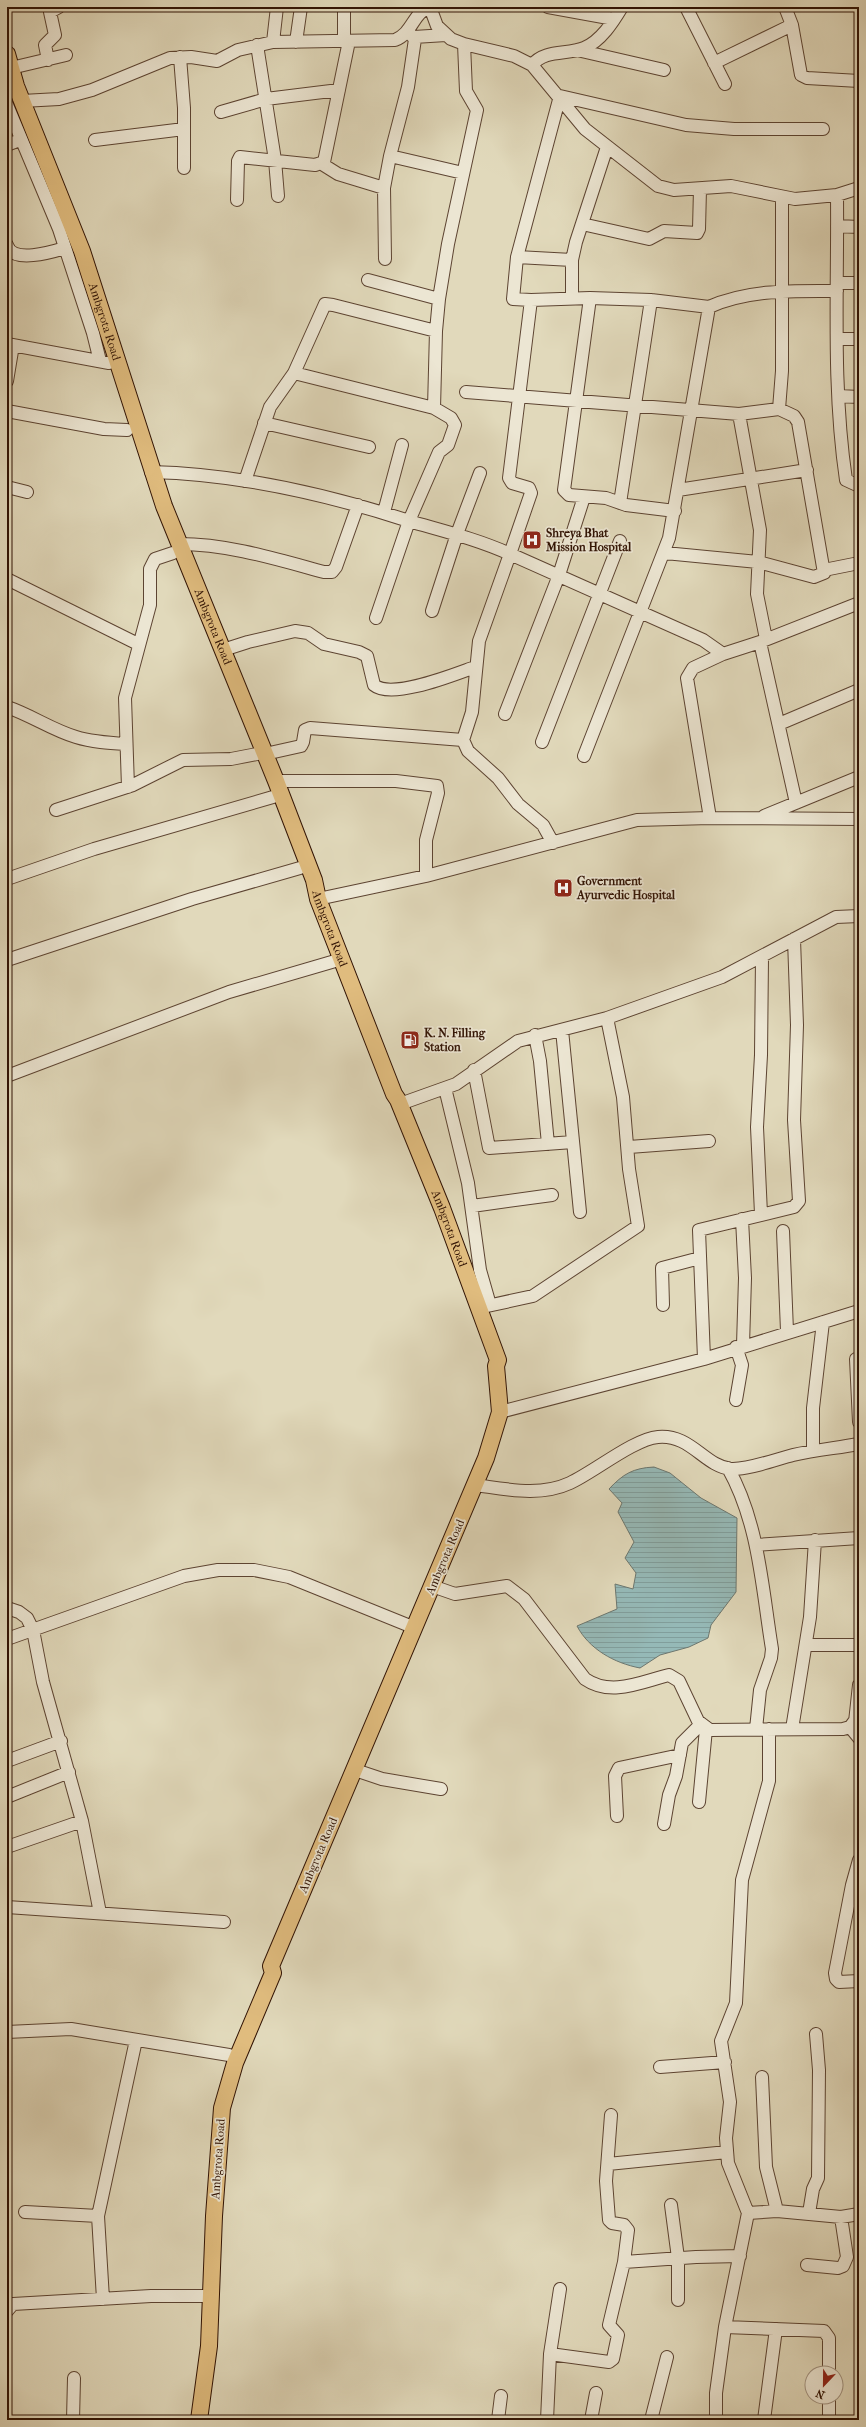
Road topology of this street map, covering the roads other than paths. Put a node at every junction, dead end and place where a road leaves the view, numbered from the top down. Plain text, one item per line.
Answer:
1 (59, 7) edge
2 (277, 7) edge
3 (301, 7) edge
4 (344, 7) edge
5 (430, 7) edge
6 (548, 7) edge
7 (622, 7) edge
8 (786, 7) edge
9 (690, 8) edge
10 (614, 19) junction
11 (792, 25) junction
12 (411, 34) junction
13 (446, 36) junction
14 (346, 41) junction
15 (274, 42) junction
16 (296, 42) junction
17 (464, 44) junction
18 (257, 45) junction
19 (577, 50) junction
20 (66, 55) dead end
21 (180, 57) junction
22 (48, 60) junction
23 (9, 61) edge
24 (714, 63) junction
25 (532, 65) junction
26 (664, 70) dead end
27 (859, 81) edge
28 (725, 84) dead end
29 (7, 90) edge
30 (339, 90) junction
31 (560, 96) junction
32 (266, 98) junction
33 (15, 103) edge
34 (221, 112) dead end
35 (184, 129) junction
36 (823, 130) dead end
37 (20, 140) junction
38 (95, 140) dead end
39 (7, 145) edge
40 (607, 147) junction
41 (390, 156) junction
42 (275, 160) junction
43 (322, 164) junction
44 (184, 168) dead end
45 (463, 173) junction
46 (384, 188) junction
47 (859, 188) edge
48 (700, 189) junction
49 (837, 195) junction
50 (278, 196) dead end
51 (782, 198) junction
52 (237, 200) dead end
53 (582, 224) junction
54 (837, 226) junction
55 (859, 227) edge
56 (7, 245) edge
57 (66, 248) junction
58 (518, 257) junction
59 (385, 259) dead end
60 (572, 260) junction
61 (368, 280) dead end
62 (859, 283) edge
63 (837, 287) junction
64 (780, 292) junction
65 (572, 297) junction
66 (590, 298) junction
67 (440, 299) junction
68 (531, 300) junction
69 (651, 300) junction
70 (709, 306) junction
71 (436, 331) junction
72 (837, 339) junction
73 (859, 339) edge
74 (10, 345) edge
75 (104, 362) junction
76 (294, 373) junction
77 (7, 381) edge
78 (466, 392) dead end
79 (520, 395) junction
80 (839, 396) junction
81 (859, 397) edge
82 (576, 401) junction
83 (634, 406) junction
84 (434, 408) junction
85 (779, 409) junction
86 (7, 411) edge
87 (692, 412) junction
88 (739, 414) junction
89 (264, 423) junction
90 (127, 430) junction
91 (402, 445) dead end
92 (369, 447) dead end
93 (807, 470) junction
94 (152, 472) junction
95 (480, 473) dead end
96 (750, 479) junction
97 (245, 481) junction
98 (859, 486) edge
99 (7, 487) edge
100 (678, 490) junction
101 (27, 492) dead end
102 (584, 497) junction
103 (620, 503) junction
104 (358, 505) junction
105 (674, 511) junction
106 (384, 512) junction
107 (409, 520) junction
108 (457, 534) junction
109 (620, 541) dead end
110 (176, 548) junction
111 (665, 553) junction
112 (510, 554) junction
113 (758, 562) junction
114 (859, 563) edge
115 (824, 570) junction
116 (559, 575) junction
117 (7, 579) edge
118 (600, 594) junction
119 (859, 603) edge
120 (432, 611) dead end
121 (639, 612) junction
122 (376, 618) dead end
123 (763, 641) junction
124 (138, 644) junction
125 (223, 650) junction
126 (723, 654) junction
127 (475, 667) junction
128 (859, 690) edge
129 (7, 707) edge
130 (505, 714) dead end
131 (779, 724) junction
132 (463, 740) junction
133 (542, 742) dead end
134 (126, 744) junction
135 (261, 754) junction
136 (584, 756) dead end
137 (859, 777) edge
138 (128, 787) junction
139 (275, 789) junction
140 (796, 803) junction
141 (56, 810) dead end
142 (710, 818) junction
143 (759, 819) junction
144 (859, 819) edge
145 (553, 843) junction
146 (300, 868) junction
147 (426, 876) junction
148 (7, 879) edge
149 (316, 895) junction
150 (859, 916) edge
151 (794, 939) junction
152 (762, 958) junction
153 (342, 959) junction
154 (7, 960) edge
155 (607, 1018) junction
156 (562, 1030) junction
157 (535, 1035) junction
158 (474, 1070) junction
159 (7, 1076) edge
160 (445, 1088) junction
161 (398, 1102) junction
162 (709, 1141) dead end
163 (573, 1142) junction
164 (548, 1144) junction
165 (629, 1147) junction
166 (552, 1195) dead end
167 (472, 1206) junction
168 (580, 1212) dead end
169 (761, 1214) junction
170 (742, 1219) junction
171 (782, 1231) dead end
172 (700, 1258) junction
173 (663, 1305) dead end
174 (484, 1307) junction
175 (859, 1311) edge
176 (823, 1322) junction
177 (787, 1331) junction
178 (739, 1346) junction
179 (704, 1358) junction
180 (856, 1359) dead end
181 (496, 1366) junction
182 (736, 1400) dead end
183 (500, 1412) junction
184 (859, 1422) edge
185 (859, 1444) edge
186 (813, 1451) junction
187 (728, 1468) junction
188 (475, 1485) junction
189 (859, 1538) edge
190 (815, 1540) junction
191 (756, 1545) junction
192 (432, 1586) junction
193 (7, 1608) edge
194 (415, 1628) junction
195 (33, 1630) junction
196 (7, 1639) edge
197 (807, 1645) junction
198 (859, 1645) edge
199 (859, 1685) edge
200 (854, 1722) edge
201 (704, 1726) junction
202 (756, 1729) junction
203 (769, 1729) junction
204 (792, 1729) junction
205 (859, 1738) edge
206 (61, 1741) junction
207 (680, 1754) junction
208 (7, 1760) edge
209 (355, 1770) junction
210 (69, 1772) junction
211 (441, 1789) dead end
212 (7, 1797) edge
213 (699, 1802) dead end
214 (617, 1816) dead end
215 (82, 1821) junction
216 (664, 1824) dead end
217 (7, 1847) edge
218 (859, 1860) edge
219 (854, 1903) edge
220 (7, 1907) edge
221 (100, 1913) junction
222 (224, 1922) dead end
223 (271, 1966) junction
224 (859, 1982) edge
225 (7, 2032) edge
226 (816, 2034) dead end
227 (136, 2040) junction
228 (229, 2055) junction
229 (725, 2062) junction
230 (660, 2067) dead end
231 (762, 2077) dead end
232 (611, 2115) dead end
233 (727, 2152) junction
234 (608, 2164) junction
235 (671, 2205) dead end
236 (25, 2212) dead end
237 (777, 2212) junction
238 (809, 2213) junction
239 (748, 2214) junction
240 (859, 2214) edge
241 (98, 2216) junction
242 (841, 2217) junction
243 (740, 2256) junction
244 (678, 2258) junction
245 (624, 2262) junction
246 (807, 2265) dead end
247 (560, 2289) dead end
248 (203, 2296) junction
249 (103, 2299) junction
250 (678, 2300) dead end
251 (7, 2311) edge
252 (725, 2327) junction
253 (776, 2329) junction
254 (550, 2354) junction
255 (667, 2357) dead end
256 (829, 2365) edge
257 (74, 2378) dead end
258 (596, 2393) dead end
259 (501, 2396) dead end
260 (829, 2405) edge
261 (73, 2420) edge
262 (191, 2420) edge
263 (199, 2420) edge
264 (498, 2420) edge
265 (547, 2420) edge
266 (591, 2420) edge
267 (651, 2420) edge
268 (716, 2420) edge
269 (764, 2420) edge
270 (829, 2420) edge

1 - 22 street
2 - 15 street
3 - 16 street
4 - 14 street
5 - 12 street
5 - 13 street
6 - 10 street
7 - 10 street
8 - 11 street
9 - 24 street
10 - 19 street
11 - 24 street
11 - 27 street
12 - 13 street
12 - 14 street
12 - 41 street
13 - 17 street
14 - 16 street
14 - 30 street
15 - 16 street
15 - 18 street
17 - 25 street
17 - 45 street
18 - 21 street
18 - 32 street
19 - 25 street
19 - 26 street
20 - 22 street
21 - 33 street
21 - 35 street
22 - 23 street
23 - 33 main road, Ambgrota Road
24 - 28 street
25 - 31 street
29 - 75 main road
30 - 32 street
30 - 43 street
31 - 36 street
31 - 40 street
31 - 58 street
32 - 34 street
32 - 42 street
33 - 37 street
33 - 94 main road, Ambgrota Road
35 - 38 street
35 - 44 street
37 - 39 street
37 - 57 street
40 - 48 street
40 - 53 street
41 - 45 street
41 - 46 street
42 - 43 street
42 - 50 street
42 - 52 street
43 - 46 street
45 - 67 street
46 - 59 street
47 - 49 street
48 - 51 street
48 - 53 street
49 - 51 street
49 - 54 street
51 - 64 street
53 - 60 street
54 - 55 street
54 - 63 street
56 - 57 street
57 - 75 street
58 - 60 street
58 - 68 street
60 - 65 street
61 - 67 street
62 - 63 street
63 - 64 street
63 - 72 street
64 - 70 street
64 - 85 street
65 - 66 street
65 - 68 street
66 - 69 street
66 - 82 street
67 - 71 street
68 - 79 street
69 - 70 street
69 - 83 street
70 - 87 street
71 - 76 street
71 - 84 street
72 - 73 street
72 - 80 street
74 - 75 street
74 - 77 street
75 - 90 main road
76 - 84 street
76 - 89 street
78 - 79 street
79 - 82 street
79 - 112 street
80 - 81 street
80 - 98 street
82 - 83 street
82 - 102 street
83 - 87 street
83 - 103 street
84 - 107 street
85 - 88 street
85 - 93 street
86 - 90 street
87 - 88 street
87 - 100 street
88 - 96 street
89 - 92 street
89 - 97 street
90 - 110 main road
91 - 106 street
93 - 96 street
93 - 115 street
94 - 97 street
94 - 110 main road, Ambgrota Road
95 - 108 street
96 - 100 street
96 - 113 street
97 - 104 street
99 - 101 street
100 - 105 street
102 - 103 street
102 - 116 street
103 - 105 street
104 - 106 street
104 - 110 street
105 - 111 street
106 - 107 street
107 - 108 street
107 - 122 street
108 - 112 street
108 - 120 street
109 - 118 street
110 - 124 street
110 - 125 main road, Ambgrota Road
110 - 135 main road
111 - 113 street
111 - 121 street
112 - 116 street
112 - 127 street
113 - 115 street
113 - 123 street
114 - 115 street
116 - 118 street
116 - 130 street
117 - 124 street
118 - 121 street
118 - 133 street
119 - 123 street
121 - 126 street
121 - 136 street
123 - 126 street
123 - 131 street
124 - 134 street
125 - 127 street
125 - 135 main road, Ambgrota Road
126 - 142 street
127 - 132 street
128 - 131 street
129 - 134 street
131 - 140 street
132 - 135 street
132 - 145 street
134 - 138 street
135 - 138 street
135 - 139 main road, Ambgrota Road
137 - 140 street
138 - 141 street
139 - 146 main road
139 - 147 street
139 - 148 street
139 - 149 main road, Ambgrota Road
140 - 143 street
142 - 143 street
142 - 145 street
143 - 144 street
145 - 147 street
146 - 149 main road
146 - 154 street
147 - 149 street
149 - 153 main road, Ambgrota Road
150 - 151 street
151 - 152 street
151 - 169 street
152 - 155 street
152 - 169 street
153 - 159 street
153 - 161 main road, Ambgrota Road
155 - 156 street
155 - 165 street
156 - 157 street
156 - 163 street
157 - 158 street
157 - 164 street
158 - 160 street
158 - 164 street
160 - 161 street
160 - 167 street
161 - 174 main road, Ambgrota Road
161 - 181 main road
162 - 165 street
163 - 164 street
163 - 168 street
165 - 174 street
166 - 167 street
167 - 174 street
169 - 170 street
170 - 172 street
170 - 178 street
171 - 177 street
172 - 173 street
172 - 179 street
174 - 181 main road, Ambgrota Road
175 - 176 street
176 - 177 street
176 - 186 street
177 - 178 street
178 - 179 street
178 - 182 street
179 - 183 street
180 - 184 street
181 - 183 main road, Ambgrota Road
183 - 188 main road, Ambgrota Road
185 - 186 street
186 - 187 street
187 - 188 street
187 - 191 street
188 - 192 main road, Ambgrota Road
189 - 190 street
190 - 191 street
190 - 197 street
191 - 202 street
192 - 194 main road, Ambgrota Road
192 - 201 street
193 - 195 street
194 - 195 street
194 - 209 main road, Ambgrota Road
195 - 196 street
195 - 206 street
197 - 198 street
197 - 204 street
199 - 200 street
200 - 204 street
200 - 205 street
201 - 202 street
201 - 207 street
201 - 213 street
202 - 203 street
203 - 204 street
203 - 229 street
206 - 208 street
206 - 210 street
207 - 214 street
207 - 216 street
209 - 211 street
209 - 223 main road, Ambgrota Road
210 - 212 street
210 - 215 street
215 - 217 street
215 - 221 street
218 - 219 street
219 - 224 street
220 - 221 street
221 - 222 street
223 - 228 main road
223 - 263 main road, Ambgrota Road
225 - 227 street
226 - 238 street
227 - 228 street
227 - 241 street
228 - 248 main road
229 - 230 street
229 - 233 street
231 - 237 street
232 - 234 street
233 - 234 street
233 - 239 street
234 - 245 street
235 - 244 street
236 - 241 street
237 - 238 street
237 - 239 street
238 - 242 street
239 - 243 street
240 - 242 street
241 - 249 street
242 - 246 street
243 - 244 street
243 - 252 street
244 - 245 street
244 - 250 street
245 - 254 street
247 - 254 street
248 - 249 street
248 - 262 main road
249 - 251 street
252 - 253 street
252 - 268 street
253 - 256 street
253 - 269 street
254 - 265 street
255 - 267 street
257 - 261 street
258 - 266 street
259 - 264 street
260 - 270 street

